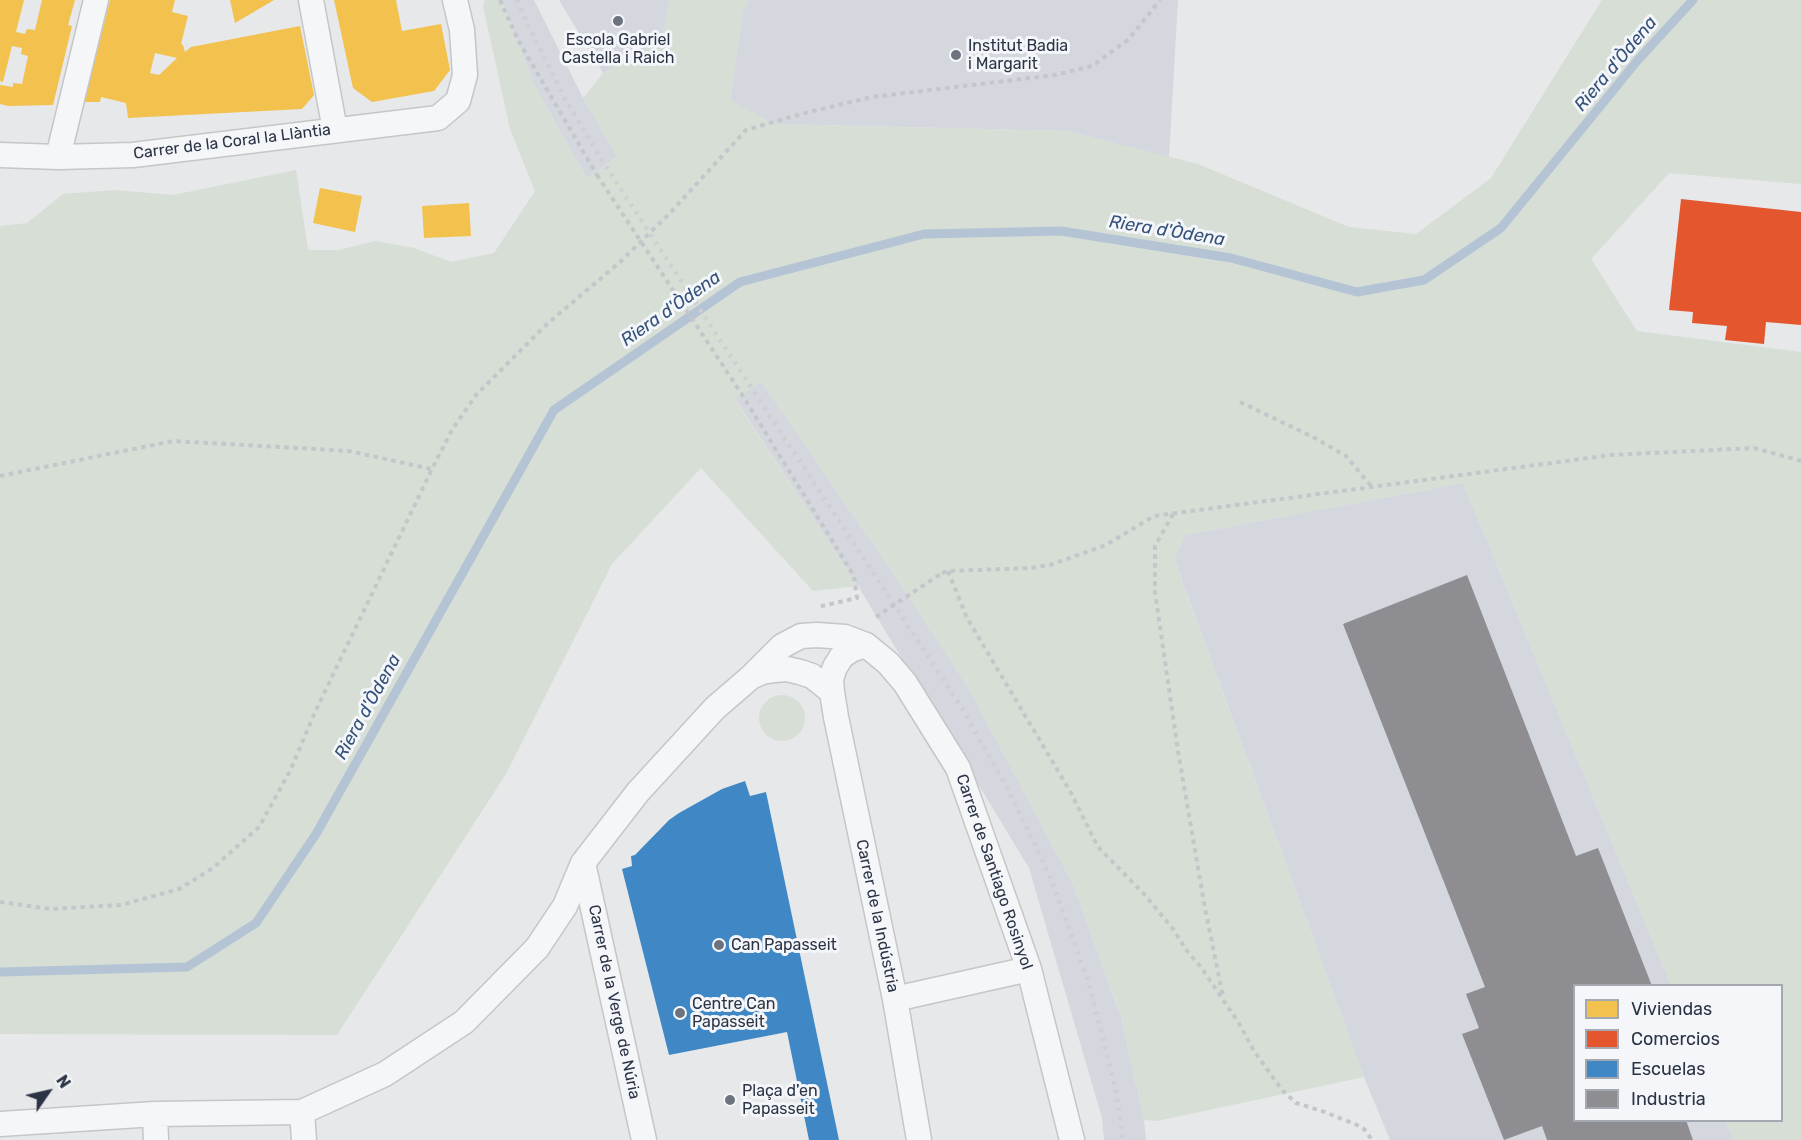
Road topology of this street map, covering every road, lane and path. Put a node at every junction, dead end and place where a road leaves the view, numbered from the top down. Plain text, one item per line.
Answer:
1 (96, 0) edge
2 (311, 0) edge
3 (454, 0) edge
4 (500, 0) edge
5 (1160, 0) edge
6 (335, 130) junction
7 (0, 155) edge
8 (58, 157) junction
9 (1240, 402) dead end
10 (1801, 461) edge
11 (432, 469) junction
12 (0, 476) edge
13 (1371, 486) junction
14 (1173, 513) junction
15 (948, 571) junction
16 (876, 617) dead end
17 (817, 635) junction
18 (866, 645) junction
19 (750, 677) junction
20 (832, 692) junction
21 (583, 863) junction
22 (0, 902) edge
23 (1029, 969) junction
24 (895, 999) junction
25 (1224, 1001) junction
26 (302, 1112) junction
27 (154, 1114) junction
28 (0, 1124) edge
29 (156, 1140) edge
30 (304, 1140) edge
31 (644, 1140) edge
32 (919, 1140) edge
33 (1072, 1140) edge
34 (1371, 1140) edge

1 - 8 street
2 - 6 street
3 - 6 street, Carrer de la Coral la Llàntia
4 - 17 path, bridge
5 - 11 path
6 - 8 street, Carrer de la Coral la Llàntia
7 - 8 street, Carrer de la Coral la Llàntia
9 - 13 path
10 - 13 path
11 - 12 path
11 - 22 path
13 - 14 path
14 - 15 path
14 - 25 path
15 - 16 path, bridge
15 - 25 path
17 - 18 street, Carrer de Santiago Rosinyol
17 - 19 street, Carrer de Santiago Rosinyol
18 - 20 street, Carrer de la Indústria
18 - 23 street, Carrer de Santiago Rosinyol
19 - 20 street
19 - 21 street, Carrer de Santiago Rosinyol
20 - 24 street, Carrer de la Indústria
21 - 26 street, Carrer de Santiago Rosinyol
21 - 31 street, Carrer de la Verge de Núria
23 - 24 street
23 - 33 street, Carrer de Santiago Rosinyol
24 - 32 street, Carrer de la Indústria
25 - 34 path
26 - 27 street
26 - 30 street
27 - 28 street
27 - 29 street

